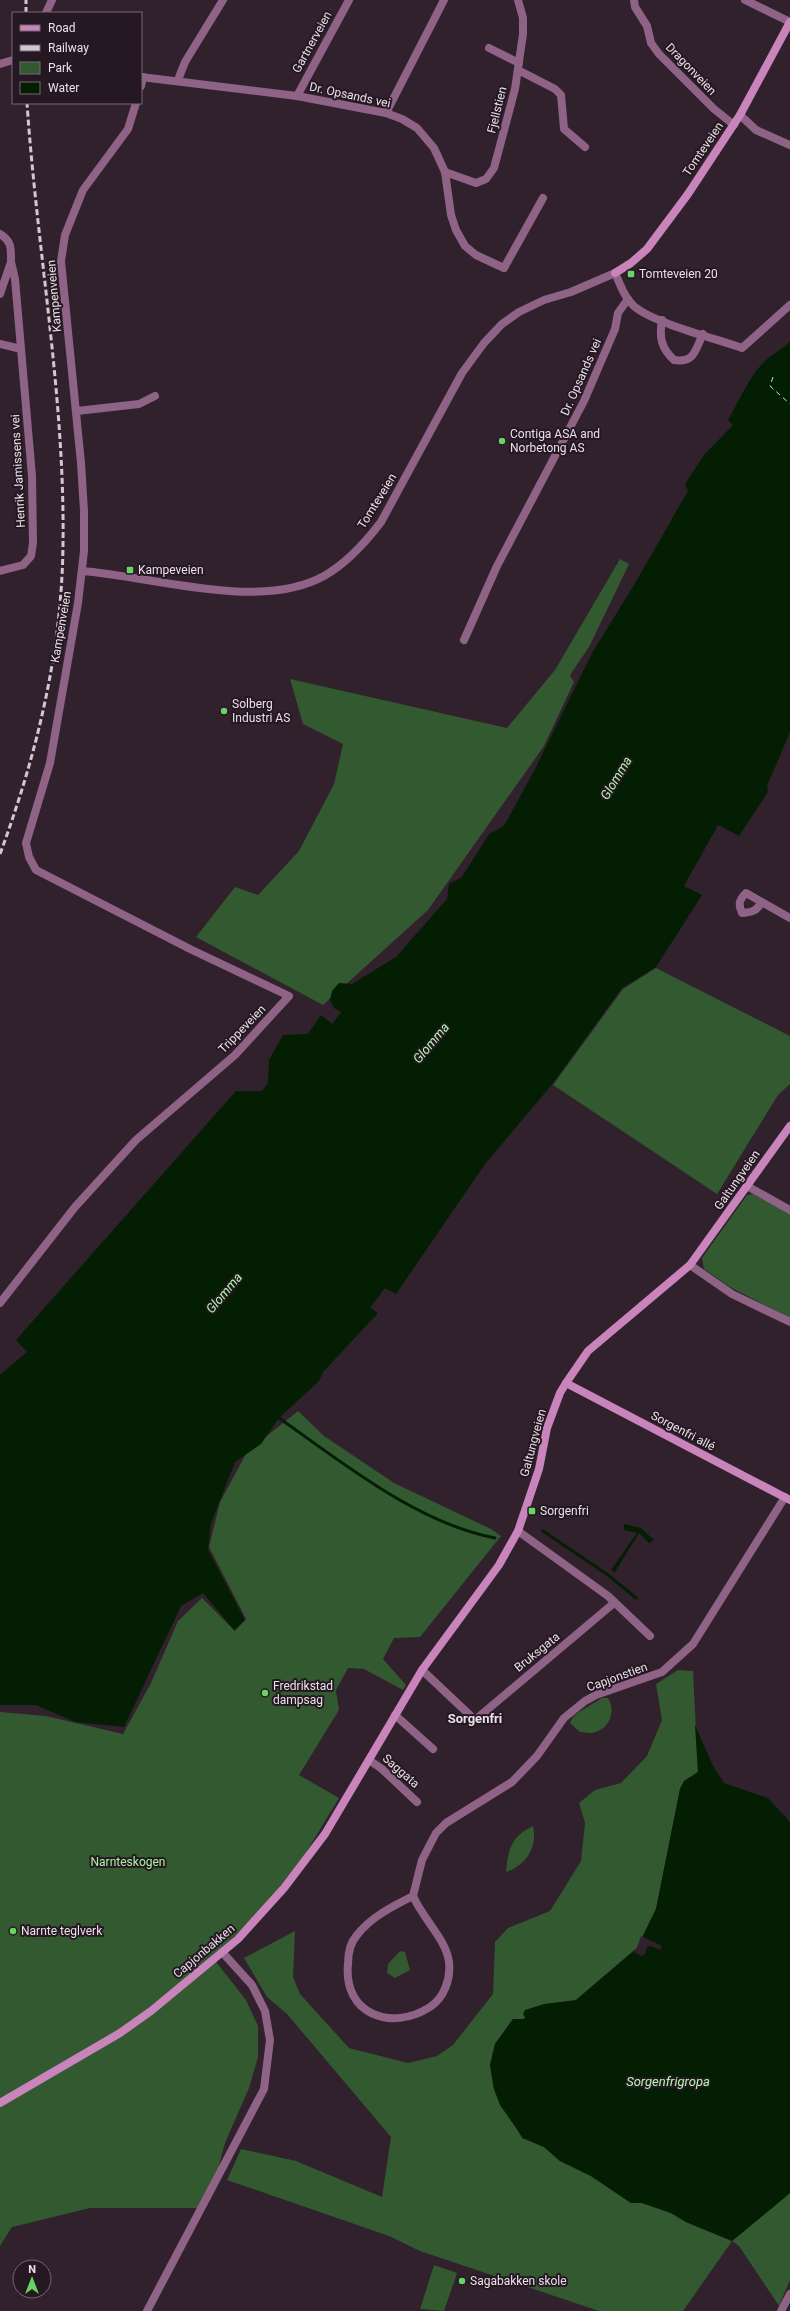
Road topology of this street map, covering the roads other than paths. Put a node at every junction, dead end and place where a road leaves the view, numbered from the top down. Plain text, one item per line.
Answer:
1 (52, 0) edge
2 (223, 0) edge
3 (349, 0) edge
4 (444, 0) edge
5 (518, 0) edge
6 (634, 0) edge
7 (745, 0) edge
8 (46, 12) edge
9 (790, 22) edge
10 (489, 48) dead end
11 (12, 60) edge
12 (0, 64) edge
13 (519, 66) junction
14 (142, 77) edge
15 (178, 80) junction
16 (297, 96) junction
17 (136, 104) edge
18 (386, 113) junction
19 (740, 116) junction
20 (734, 124) junction
21 (790, 145) edge
22 (585, 146) dead end
23 (444, 172) junction
24 (543, 198) dead end
25 (0, 234) edge
26 (11, 262) junction
27 (614, 273) junction
28 (0, 294) edge
29 (628, 299) junction
30 (790, 305) edge
31 (662, 320) junction
32 (703, 334) junction
33 (0, 344) edge
34 (21, 349) junction
35 (155, 396) dead end
36 (77, 411) junction
37 (0, 571) edge
38 (82, 571) junction
39 (464, 640) dead end
40 (26, 844) joint
41 (762, 902) dead end
42 (790, 918) edge
43 (790, 1126) edge
44 (747, 1186) junction
45 (790, 1210) edge
46 (690, 1266) junction
47 (0, 1303) edge
48 (790, 1322) edge
49 (566, 1383) junction
50 (788, 1498) edge
51 (518, 1531) junction
52 (614, 1603) junction
53 (650, 1636) dead end
54 (422, 1670) junction
55 (394, 1715) junction
56 (433, 1749) dead end
57 (369, 1760) junction
58 (417, 1802) dead end
59 (414, 1896) junction
60 (222, 1952) junction
61 (0, 2103) edge
62 (790, 2294) edge
63 (147, 2311) edge
64 (781, 2311) edge

1 - 8 street
2 - 15 street
3 - 16 street, Gartnerveien
4 - 18 street
5 - 13 street, Fjellstien
6 - 20 street, Dragonveien
7 - 9 street
9 - 19 main road, Tomteveien
10 - 13 street
11 - 12 street
13 - 22 street
13 - 23 street, Fjellstien
14 - 15 street, Dr. Opsands vei
15 - 16 street, Dr. Opsands vei
16 - 18 street, Dr. Opsands vei
17 - 36 street, Kampenveien
18 - 23 street, Dr. Opsands vei
19 - 20 main road, Tomteveien
19 - 21 street
20 - 27 main road, Tomteveien
23 - 24 street, Dr. Opsands vei
25 - 26 street, Henrik Jamissens vei
26 - 28 street, Henrik Jamissens vei
26 - 34 street, Henrik Jamissens vei
27 - 29 street
27 - 38 street, Tomteveien
29 - 31 street
29 - 39 street, Dr. Opsands vei
30 - 32 street
31 - 32 street
31 - 32 street
33 - 34 street
34 - 37 street, Henrik Jamissens vei
35 - 36 street
36 - 38 street, Kampenveien
38 - 40 street, Kampenveien
40 - 47 street, Trippeveien
41 - 42 street
43 - 44 main road, Galtungveien
44 - 45 street
44 - 46 main road, Galtungveien
46 - 48 street
46 - 49 main road, Galtungveien
49 - 50 main road, Sorgenfri allé
49 - 51 main road, Galtungveien
50 - 59 street, Capjonstien
51 - 52 street
51 - 54 main road, Galtungveien
52 - 53 street
52 - 54 street, Bruksgata
54 - 55 main road, Galtungveien
55 - 56 street
55 - 57 main road, Galtungveien
57 - 58 street, Saggata
57 - 60 main road, Capjonbakken
59 - 59 street
60 - 61 main road, Capjonbakken
60 - 63 street
62 - 64 street

